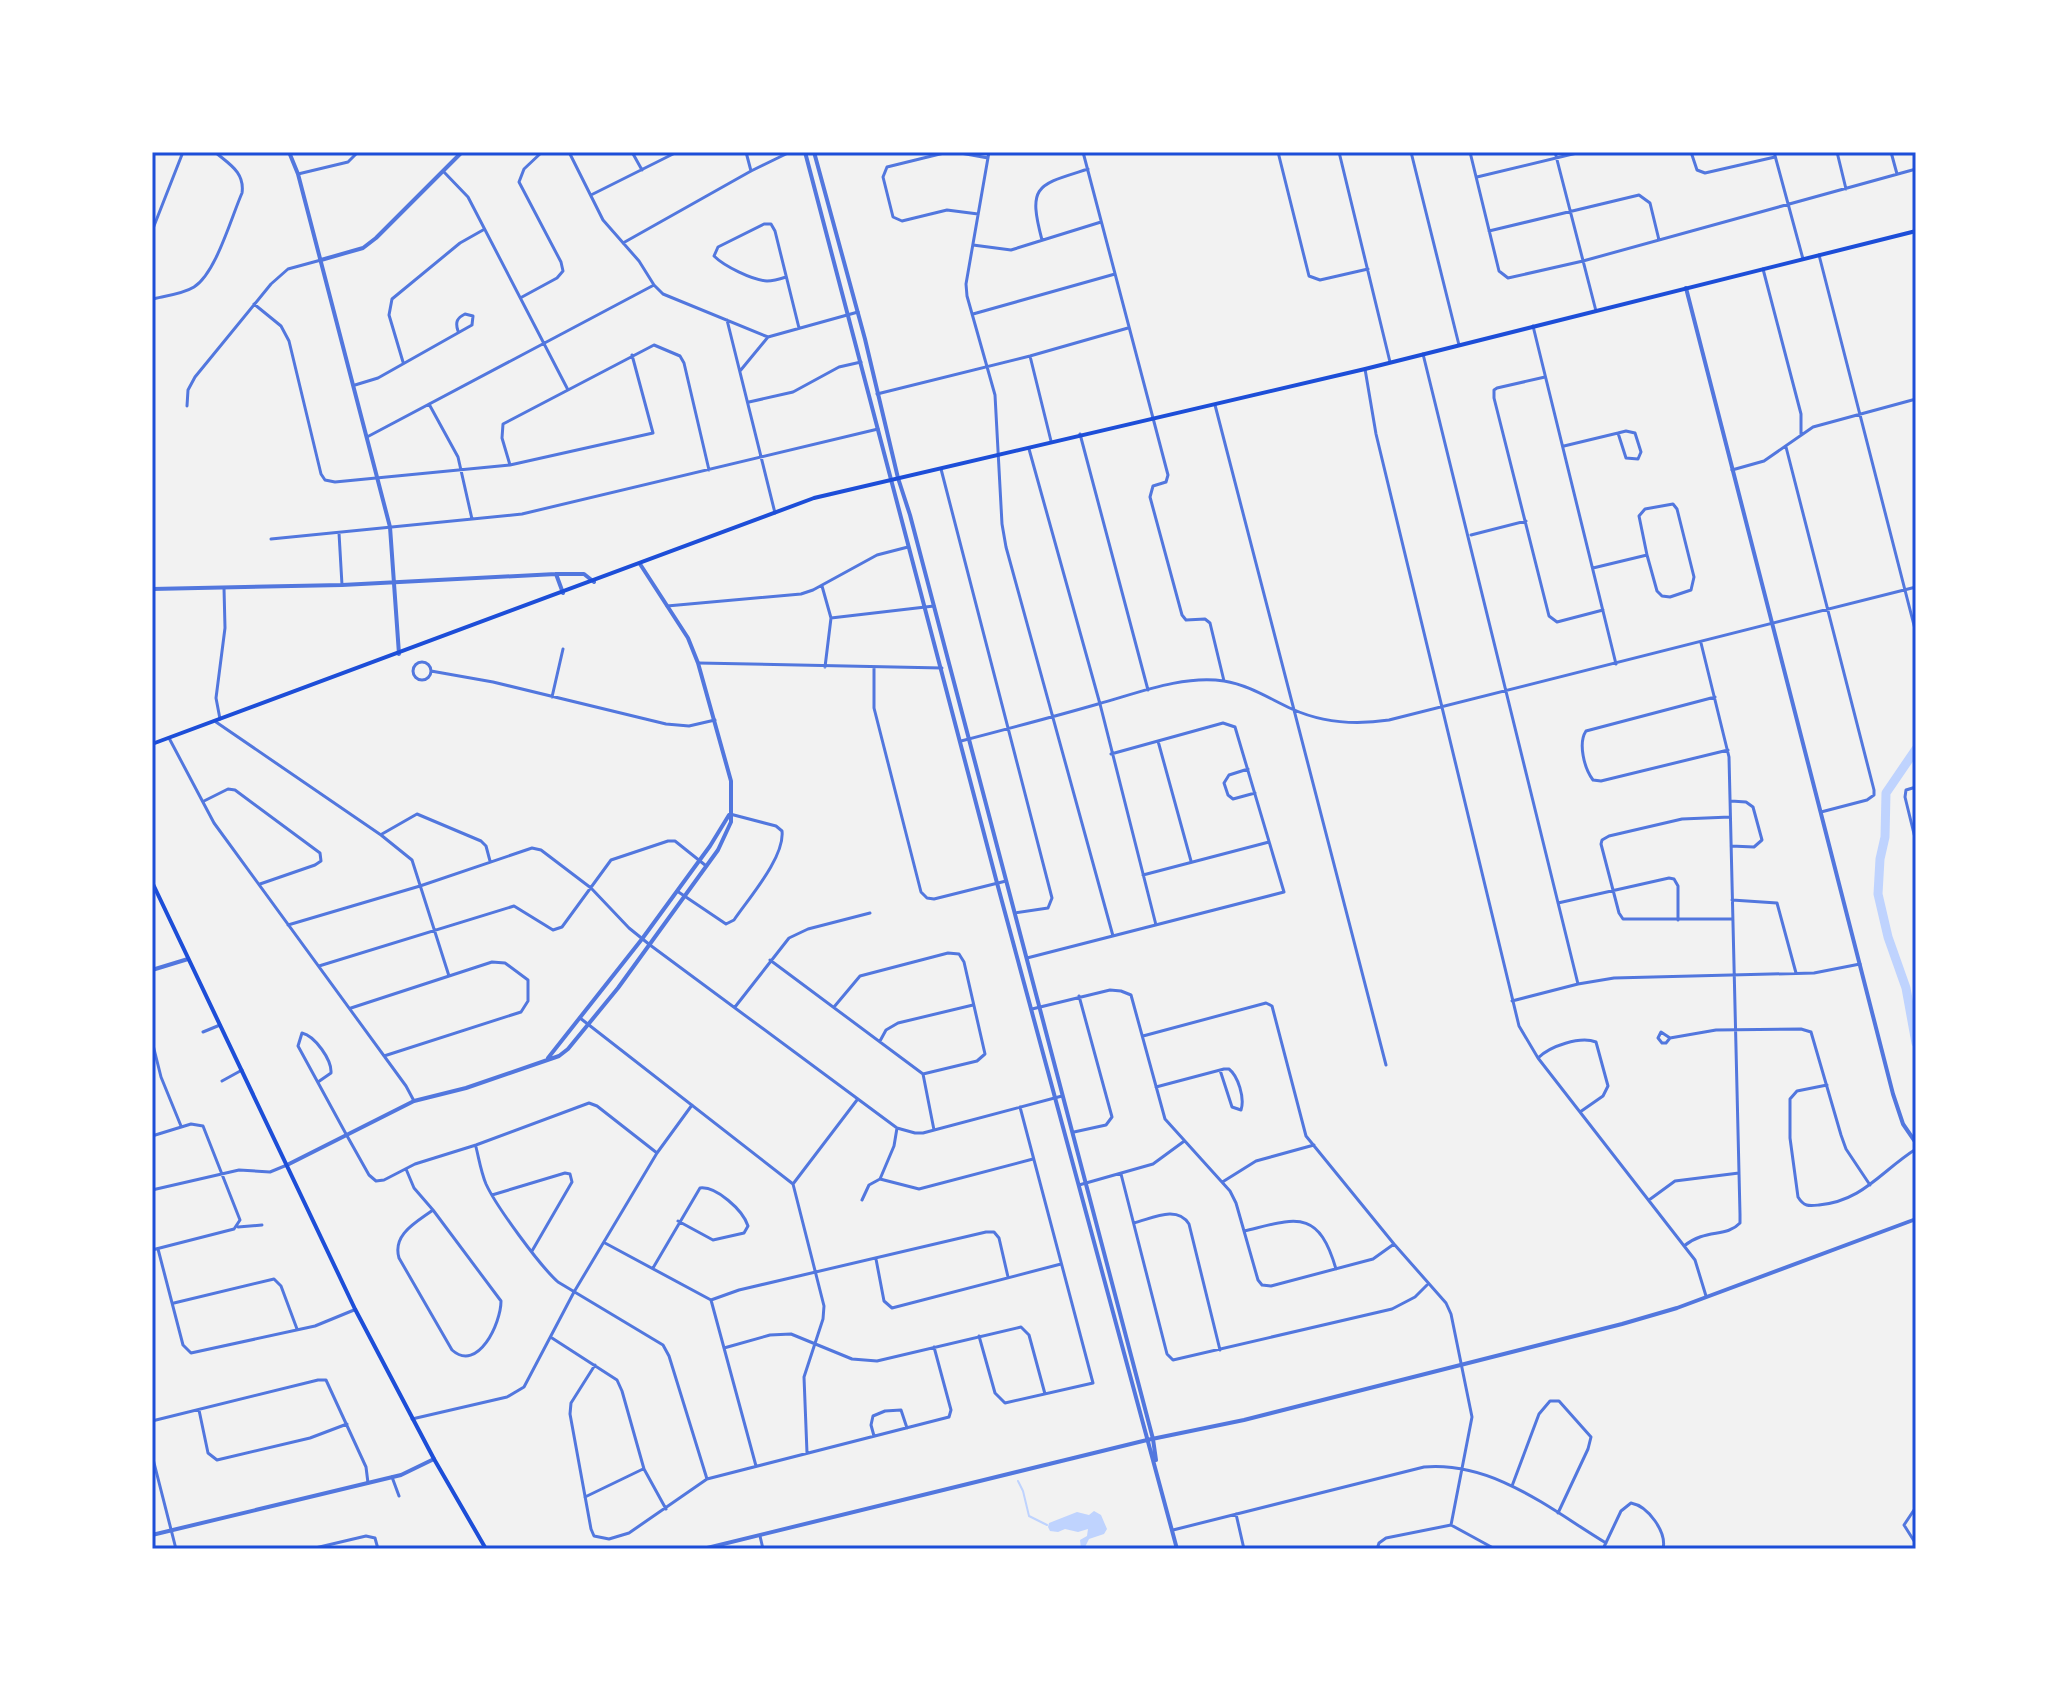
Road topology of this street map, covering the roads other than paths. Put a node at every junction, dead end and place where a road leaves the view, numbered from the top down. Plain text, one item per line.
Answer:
1 (183, 152) edge
2 (215, 152) edge
3 (289, 152) edge
4 (358, 152) edge
5 (462, 152) edge
6 (542, 152) edge
7 (569, 152) edge
8 (632, 152) edge
9 (677, 152) edge
10 (746, 152) edge
11 (790, 152) edge
12 (805, 152) edge
13 (814, 152) edge
14 (939, 152) edge
15 (948, 152) edge
16 (955, 152) edge
17 (989, 152) edge
18 (1083, 152) edge
19 (1278, 152) edge
20 (1339, 152) edge
21 (1411, 152) edge
22 (1470, 152) edge
23 (1555, 152) edge
24 (1581, 152) edge
25 (1691, 152) edge
26 (1837, 152) edge
27 (1891, 152) edge
28 (1775, 155) edge
29 (988, 158) junction
30 (1557, 158) junction
31 (1088, 169) junction
32 (1916, 169) edge
33 (642, 170) junction
34 (443, 171) junction
35 (751, 171) junction
36 (298, 174) junction
37 (1897, 174) junction
38 (1477, 177) junction
39 (1846, 189) junction
40 (591, 196) junction
41 (1788, 206) junction
42 (1570, 211) junction
43 (978, 214) junction
44 (1102, 222) junction
45 (484, 230) junction
46 (152, 231) edge
47 (1489, 231) junction
48 (1916, 231) edge
49 (1042, 240) junction
50 (1659, 240) junction
51 (623, 243) junction
52 (973, 245) junction
53 (1819, 255) junction
54 (1803, 259) junction
55 (321, 260) junction
56 (1583, 261) junction
57 (1368, 269) junction
58 (1763, 269) junction
59 (1115, 274) junction
60 (786, 277) junction
61 (654, 285) junction
62 (1686, 288) junction
63 (521, 297) junction
64 (152, 299) edge
65 (254, 304) junction
66 (1596, 311) junction
67 (858, 312) junction
68 (848, 314) junction
69 (972, 314) junction
70 (727, 320) junction
71 (1533, 326) junction
72 (799, 328) junction
73 (1130, 328) junction
74 (458, 331) junction
75 (768, 337) junction
76 (544, 343) junction
77 (1459, 345) junction
78 (1423, 354) junction
79 (632, 355) junction
80 (1030, 356) junction
81 (403, 362) junction
82 (861, 362) junction
83 (1390, 362) junction
84 (987, 368) junction
85 (1365, 369) junction
86 (740, 371) junction
87 (1547, 377) junction
88 (355, 385) junction
89 (567, 388) junction
90 (877, 394) junction
91 (1916, 399) edge
92 (748, 402) junction
93 (429, 404) junction
94 (1215, 405) junction
95 (187, 406) dead end
96 (1861, 414) junction
97 (1154, 419) junction
98 (878, 429) junction
99 (1618, 433) junction
100 (1080, 434) junction
101 (1801, 435) junction
102 (367, 437) junction
103 (1051, 441) junction
104 (1564, 446) junction
105 (1029, 447) junction
106 (1786, 447) junction
107 (999, 454) junction
108 (760, 459) junction
109 (510, 465) junction
110 (941, 468) junction
111 (462, 470) junction
112 (709, 470) junction
113 (1732, 470) junction
114 (376, 477) junction
115 (895, 479) junction
116 (775, 513) junction
117 (472, 520) junction
118 (1526, 521) junction
119 (390, 527) junction
120 (339, 533) junction
121 (1469, 535) junction
122 (271, 539) dead end
123 (909, 547) junction
124 (1647, 555) junction
125 (640, 564) junction
126 (1593, 568) junction
127 (556, 574) junction
128 (395, 582) junction
129 (594, 582) junction
130 (342, 585) junction
131 (822, 586) junction
132 (1916, 587) edge
133 (224, 588) junction
134 (152, 589) edge
135 (1904, 590) junction
136 (563, 593) junction
137 (667, 606) junction
138 (934, 606) junction
139 (926, 607) junction
140 (1603, 610) junction
141 (1828, 610) junction
142 (831, 618) junction
143 (1772, 625) junction
144 (1916, 633) edge
145 (1701, 643) junction
146 (563, 649) dead end
147 (399, 654) junction
148 (698, 663) junction
149 (1616, 664) junction
150 (825, 667) junction
151 (874, 668) junction
152 (942, 668) junction
153 (431, 671) junction
154 (1224, 681) junction
155 (1148, 690) junction
156 (1507, 690) junction
157 (552, 697) junction
158 (1715, 697) junction
159 (1100, 704) junction
160 (1441, 708) junction
161 (1292, 709) junction
162 (1053, 716) junction
163 (715, 720) junction
164 (218, 721) junction
165 (1009, 727) junction
166 (169, 738) junction
167 (969, 739) junction
168 (961, 741) junction
169 (1158, 741) junction
170 (152, 744) edge
171 (1728, 750) junction
172 (1111, 754) junction
173 (1248, 769) junction
174 (1916, 787) edge
175 (1255, 793) junction
176 (204, 801) junction
177 (1730, 801) junction
178 (1821, 812) junction
179 (730, 814) junction
180 (1730, 817) junction
181 (381, 835) junction
182 (1269, 842) junction
183 (1916, 842) edge
184 (1731, 846) junction
185 (699, 860) junction
186 (490, 861) junction
187 (1192, 862) junction
188 (706, 866) junction
189 (1143, 875) junction
190 (1006, 881) junction
191 (152, 882) edge
192 (997, 883) junction
193 (260, 884) junction
194 (420, 886) junction
195 (591, 888) junction
196 (677, 891) junction
197 (1613, 892) junction
198 (684, 897) junction
199 (1732, 900) junction
200 (1558, 903) junction
201 (870, 913) dead end
202 (1015, 913) junction
203 (1732, 919) junction
204 (1678, 920) junction
205 (288, 925) junction
206 (1156, 925) junction
207 (434, 930) junction
208 (1113, 936) junction
209 (642, 939) junction
210 (650, 945) junction
211 (1027, 958) junction
212 (188, 959) junction
213 (770, 960) junction
214 (1860, 964) junction
215 (319, 966) junction
216 (152, 970) edge
217 (1796, 973) junction
218 (1733, 975) junction
219 (449, 976) junction
220 (1578, 984) junction
221 (1079, 996) junction
222 (1512, 1001) junction
223 (975, 1005) junction
224 (735, 1007) junction
225 (834, 1007) junction
226 (1040, 1007) junction
227 (350, 1008) junction
228 (1032, 1009) junction
229 (580, 1018) junction
230 (220, 1025) junction
231 (589, 1025) junction
232 (1735, 1029) junction
233 (203, 1032) dead end
234 (1143, 1036) junction
235 (1670, 1038) dead end
236 (152, 1041) edge
237 (880, 1041) junction
238 (384, 1056) junction
239 (1538, 1058) junction
240 (547, 1060) junction
241 (1386, 1065) dead end
242 (242, 1070) junction
243 (1220, 1070) junction
244 (923, 1074) junction
245 (161, 1077) junction
246 (152, 1080) edge
247 (222, 1081) dead end
248 (318, 1082) junction
249 (1827, 1085) junction
250 (1156, 1087) junction
251 (1063, 1096) junction
252 (1056, 1098) junction
253 (857, 1100) junction
254 (414, 1101) junction
255 (692, 1105) junction
256 (1020, 1107) junction
257 (1580, 1112) junction
258 (181, 1126) junction
259 (897, 1128) junction
260 (934, 1130) junction
261 (1074, 1132) junction
262 (346, 1134) junction
263 (152, 1136) edge
264 (1183, 1142) junction
265 (476, 1145) junction
266 (1314, 1145) junction
267 (1916, 1146) edge
268 (657, 1153) junction
269 (1033, 1159) junction
270 (287, 1165) junction
271 (406, 1169) junction
272 (223, 1173) junction
273 (1739, 1173) junction
274 (1121, 1174) junction
275 (880, 1179) junction
276 (1224, 1181) junction
277 (1086, 1183) junction
278 (793, 1184) junction
279 (1079, 1185) junction
280 (1870, 1185) junction
281 (152, 1190) edge
282 (492, 1195) junction
283 (862, 1200) dead end
284 (1649, 1200) junction
285 (433, 1210) junction
286 (1916, 1219) edge
287 (678, 1221) junction
288 (1134, 1223) junction
289 (262, 1225) dead end
290 (238, 1227) junction
291 (1244, 1231) junction
292 (604, 1242) junction
293 (1394, 1244) junction
294 (1684, 1246) junction
295 (158, 1249) junction
296 (152, 1250) edge
297 (532, 1251) junction
298 (876, 1259) junction
299 (1061, 1264) junction
300 (653, 1268) junction
301 (1336, 1269) junction
302 (817, 1271) junction
303 (1008, 1277) junction
304 (1427, 1285) junction
305 (574, 1292) junction
306 (1706, 1296) junction
307 (711, 1300) junction
308 (173, 1303) junction
309 (355, 1309) junction
310 (297, 1329) junction
311 (979, 1336) junction
312 (551, 1338) junction
313 (814, 1343) junction
314 (934, 1347) junction
315 (724, 1348) junction
316 (1220, 1350) junction
317 (595, 1365) junction
318 (1461, 1366) junction
319 (1045, 1394) junction
320 (198, 1408) junction
321 (412, 1419) junction
322 (152, 1421) edge
323 (347, 1424) junction
324 (907, 1428) junction
325 (874, 1436) junction
326 (1153, 1439) junction
327 (1147, 1440) junction
328 (807, 1453) junction
329 (152, 1455) edge
330 (434, 1459) junction
331 (756, 1466) junction
332 (1156, 1466) junction
333 (644, 1469) junction
334 (1463, 1470) junction
335 (392, 1477) junction
336 (707, 1479) junction
337 (368, 1483) junction
338 (1512, 1486) junction
339 (399, 1496) dead end
340 (585, 1497) junction
341 (1916, 1507) edge
342 (666, 1509) junction
343 (1558, 1513) junction
344 (1236, 1514) junction
345 (1451, 1525) junction
346 (172, 1530) junction
347 (1172, 1530) junction
348 (152, 1535) edge
349 (760, 1536) junction
350 (1606, 1543) junction
351 (1916, 1544) edge
352 (176, 1549) edge
353 (311, 1549) edge
354 (378, 1549) edge
355 (486, 1549) edge
356 (703, 1549) edge
357 (763, 1549) edge
358 (1177, 1549) edge
359 (1244, 1549) edge
360 (1377, 1549) edge
361 (1495, 1549) edge
362 (1603, 1549) edge
363 (1663, 1549) edge

1 - 46 street
2 - 64 street
3 - 36 street
4 - 36 street
5 - 34 street
6 - 63 street
7 - 40 street
8 - 33 street
9 - 33 street
10 - 35 street
11 - 35 street
12 - 68 street
13 - 67 street
14 - 15 street
14 - 43 street
16 - 29 street
17 - 29 street
18 - 31 street
19 - 57 street
20 - 57 street
21 - 77 street
22 - 38 street
23 - 30 street
24 - 30 street
25 - 28 street
26 - 39 street
27 - 37 street
28 - 41 street
29 - 43 street
30 - 38 street
30 - 42 street
31 - 44 street
31 - 49 street
32 - 37 street
33 - 40 street
34 - 45 street
34 - 55 street
35 - 51 street
36 - 55 street
37 - 39 street
38 - 47 street
39 - 41 street
40 - 51 street
41 - 50 street
41 - 54 street
42 - 47 street
42 - 50 street
42 - 56 street
43 - 52 street
44 - 49 street
44 - 59 street
45 - 63 street
45 - 81 street
47 - 56 street
48 - 53 main road
49 - 52 street
50 - 56 street
51 - 61 street
52 - 69 street
53 - 54 main road
53 - 96 street
54 - 58 main road
55 - 65 street
55 - 88 street
56 - 66 street
57 - 83 street
58 - 62 main road
58 - 101 street
59 - 69 street
59 - 73 street
60 - 60 street
60 - 72 street
61 - 70 street
61 - 76 street
62 - 66 main road
62 - 113 street
63 - 76 street
65 - 95 street
65 - 114 street
66 - 71 main road
67 - 68 street
67 - 90 street
68 - 72 street
68 - 82 street
69 - 84 street
70 - 75 street
70 - 86 street
71 - 77 main road
71 - 87 street
72 - 75 street
73 - 80 street
73 - 97 street
74 - 74 street
74 - 81 street
75 - 86 street
76 - 89 street
76 - 93 street
77 - 78 main road
78 - 83 main road
78 - 121 street
79 - 89 street
79 - 109 street
79 - 112 street
80 - 84 street
80 - 103 street
81 - 88 street
82 - 92 street
82 - 98 street
83 - 85 main road
84 - 90 street
84 - 107 street
85 - 94 main road
85 - 160 street
86 - 92 street
87 - 104 street
87 - 118 street
88 - 102 street
89 - 109 street
90 - 115 street
91 - 96 street
92 - 108 street
93 - 102 street
93 - 111 street
94 - 97 main road
94 - 161 street
96 - 101 street
96 - 135 street
97 - 100 main road
97 - 154 street
98 - 108 street
98 - 115 street
99 - 99 street
99 - 104 street
100 - 103 main road
100 - 155 street
101 - 106 street
102 - 114 street
103 - 105 main road
104 - 126 street
105 - 107 main road
105 - 159 street
106 - 113 street
106 - 141 street
107 - 110 main road
107 - 162 street
108 - 112 street
108 - 116 street
109 - 111 street
110 - 115 main road
110 - 165 street
111 - 114 street
111 - 117 street
112 - 117 street
113 - 143 street
114 - 119 street
115 - 116 main road
115 - 123 street
115 - 138 street
116 - 125 main road
117 - 119 street
118 - 121 street
118 - 140 street
119 - 120 street
119 - 128 street
120 - 122 street
120 - 130 street
121 - 156 street
123 - 131 street
123 - 139 street
124 - 124 street
124 - 126 street
125 - 129 main road
125 - 137 street
126 - 140 street
127 - 128 street
127 - 129 street
127 - 136 street
128 - 130 street
128 - 147 street
129 - 136 main road
130 - 133 street
131 - 137 street
131 - 142 street
132 - 135 street
133 - 134 street
133 - 164 street
135 - 141 street
135 - 144 street
136 - 147 main road
137 - 148 street
138 - 139 street
138 - 167 street
139 - 142 street
139 - 152 street
140 - 149 street
141 - 143 street
141 - 178 street
142 - 150 street
143 - 145 street
143 - 178 street
145 - 149 street
145 - 158 street
146 - 157 street
147 - 164 main road
148 - 150 street
148 - 163 street
149 - 156 street
150 - 151 street
151 - 152 street
151 - 192 street
152 - 168 street
153 - 153 street
153 - 157 street
154 - 155 street
154 - 161 street
155 - 159 street
156 - 160 street
156 - 200 street
157 - 163 street
158 - 171 street
158 - 171 street
159 - 162 street
159 - 172 street
160 - 161 street
160 - 222 street
161 - 241 street
162 - 165 street
162 - 208 street
163 - 179 street
164 - 166 main road
164 - 181 street
165 - 167 street
165 - 202 street
166 - 170 main road
166 - 176 street
167 - 168 street
167 - 190 street
168 - 192 street
169 - 172 street
169 - 173 street
169 - 187 street
171 - 177 street
172 - 189 street
173 - 175 street
173 - 175 street
174 - 183 street
175 - 182 street
176 - 193 street
176 - 193 street
177 - 180 street
177 - 184 street
178 - 214 street
179 - 185 street
179 - 188 street
179 - 198 street
180 - 184 street
180 - 197 street
181 - 186 street
181 - 194 street
182 - 187 street
182 - 206 street
184 - 199 street
185 - 188 street
185 - 195 street
185 - 196 street
186 - 194 street
186 - 195 street
187 - 189 street
188 - 198 street
189 - 206 street
190 - 192 street
190 - 202 street
191 - 212 main road
192 - 228 street
193 - 205 street
194 - 205 street
194 - 207 street
195 - 207 street
195 - 209 street
196 - 198 street
196 - 209 street
197 - 200 street
197 - 204 street
197 - 204 street
198 - 210 street
199 - 203 street
199 - 217 street
200 - 220 street
201 - 213 street
202 - 211 street
203 - 204 street
203 - 218 street
205 - 215 street
206 - 208 street
207 - 215 street
207 - 219 street
208 - 211 street
209 - 210 street
209 - 229 street
210 - 224 street
210 - 231 street
211 - 226 street
212 - 216 street
212 - 230 main road
213 - 224 street
213 - 225 street
214 - 217 street
214 - 267 street
215 - 227 street
217 - 218 street
218 - 220 street
218 - 232 street
219 - 227 street
219 - 238 street
220 - 222 street
221 - 226 street
221 - 234 street
221 - 261 street
222 - 239 street
223 - 225 street
223 - 237 street
223 - 244 street
224 - 253 street
225 - 237 street
226 - 228 street
226 - 251 street
227 - 238 street
228 - 252 street
229 - 231 street
229 - 240 street
230 - 233 street
230 - 242 main road
231 - 240 street
231 - 255 street
232 - 235 street
232 - 249 street
232 - 273 street
234 - 250 street
234 - 266 street
236 - 245 street
237 - 244 street
238 - 254 street
239 - 257 street
239 - 257 street
240 - 254 street
242 - 247 street
242 - 270 main road
243 - 243 street
243 - 250 street
244 - 260 street
245 - 246 street
245 - 258 street
248 - 248 street
248 - 262 street
249 - 280 street
249 - 280 street
250 - 264 street
251 - 252 street
251 - 261 street
252 - 256 street
252 - 279 street
253 - 259 street
253 - 278 street
254 - 262 street
255 - 268 street
255 - 278 street
256 - 260 street
256 - 269 street
257 - 284 street
258 - 263 street
258 - 272 street
259 - 260 street
259 - 275 street
261 - 277 street
262 - 270 street
262 - 271 street
264 - 274 street
264 - 276 street
265 - 268 street
265 - 271 street
265 - 282 street
266 - 276 street
266 - 293 street
267 - 280 street
268 - 292 street
269 - 275 street
269 - 299 street
270 - 272 street
270 - 309 main road
271 - 285 street
272 - 281 street
272 - 290 street
273 - 284 street
273 - 294 street
274 - 277 street
274 - 288 street
275 - 283 street
276 - 291 street
277 - 279 street
277 - 326 street
278 - 302 street
279 - 327 street
282 - 297 street
282 - 297 street
284 - 294 street
285 - 285 street
286 - 306 street
287 - 287 street
287 - 300 street
288 - 316 street
288 - 316 street
289 - 290 street
290 - 295 street
291 - 301 street
291 - 301 street
292 - 300 street
292 - 305 street
293 - 301 street
293 - 304 street
294 - 306 street
295 - 296 street
295 - 308 street
297 - 305 street
298 - 302 street
298 - 303 street
298 - 303 street
299 - 303 street
299 - 319 street
300 - 307 street
302 - 307 street
302 - 313 street
304 - 316 street
304 - 318 street
305 - 312 street
305 - 336 street
306 - 318 street
307 - 315 street
308 - 310 street
308 - 310 street
309 - 310 street
309 - 321 main road
311 - 314 street
311 - 319 street
311 - 319 street
312 - 317 street
312 - 321 street
313 - 314 street
313 - 315 street
313 - 328 street
314 - 324 street
315 - 331 street
317 - 333 street
317 - 340 street
318 - 326 street
318 - 334 street
320 - 322 street
320 - 323 street
320 - 323 street
321 - 330 main road
323 - 337 street
324 - 325 street
324 - 325 street
325 - 328 street
326 - 327 street
326 - 332 street
327 - 332 street
327 - 349 street
328 - 331 street
329 - 346 street
330 - 335 street
330 - 355 main road
331 - 336 street
332 - 347 street
333 - 340 street
333 - 342 street
334 - 338 street
334 - 344 street
334 - 345 street
335 - 337 street
335 - 339 street
336 - 342 street
337 - 346 street
338 - 343 street
338 - 343 street
340 - 342 street
341 - 351 street
343 - 350 street
344 - 347 street
344 - 359 street
345 - 360 street
345 - 361 street
346 - 348 street
346 - 352 street
347 - 358 street
349 - 356 street
349 - 357 street
350 - 362 street
350 - 363 street
353 - 354 street

